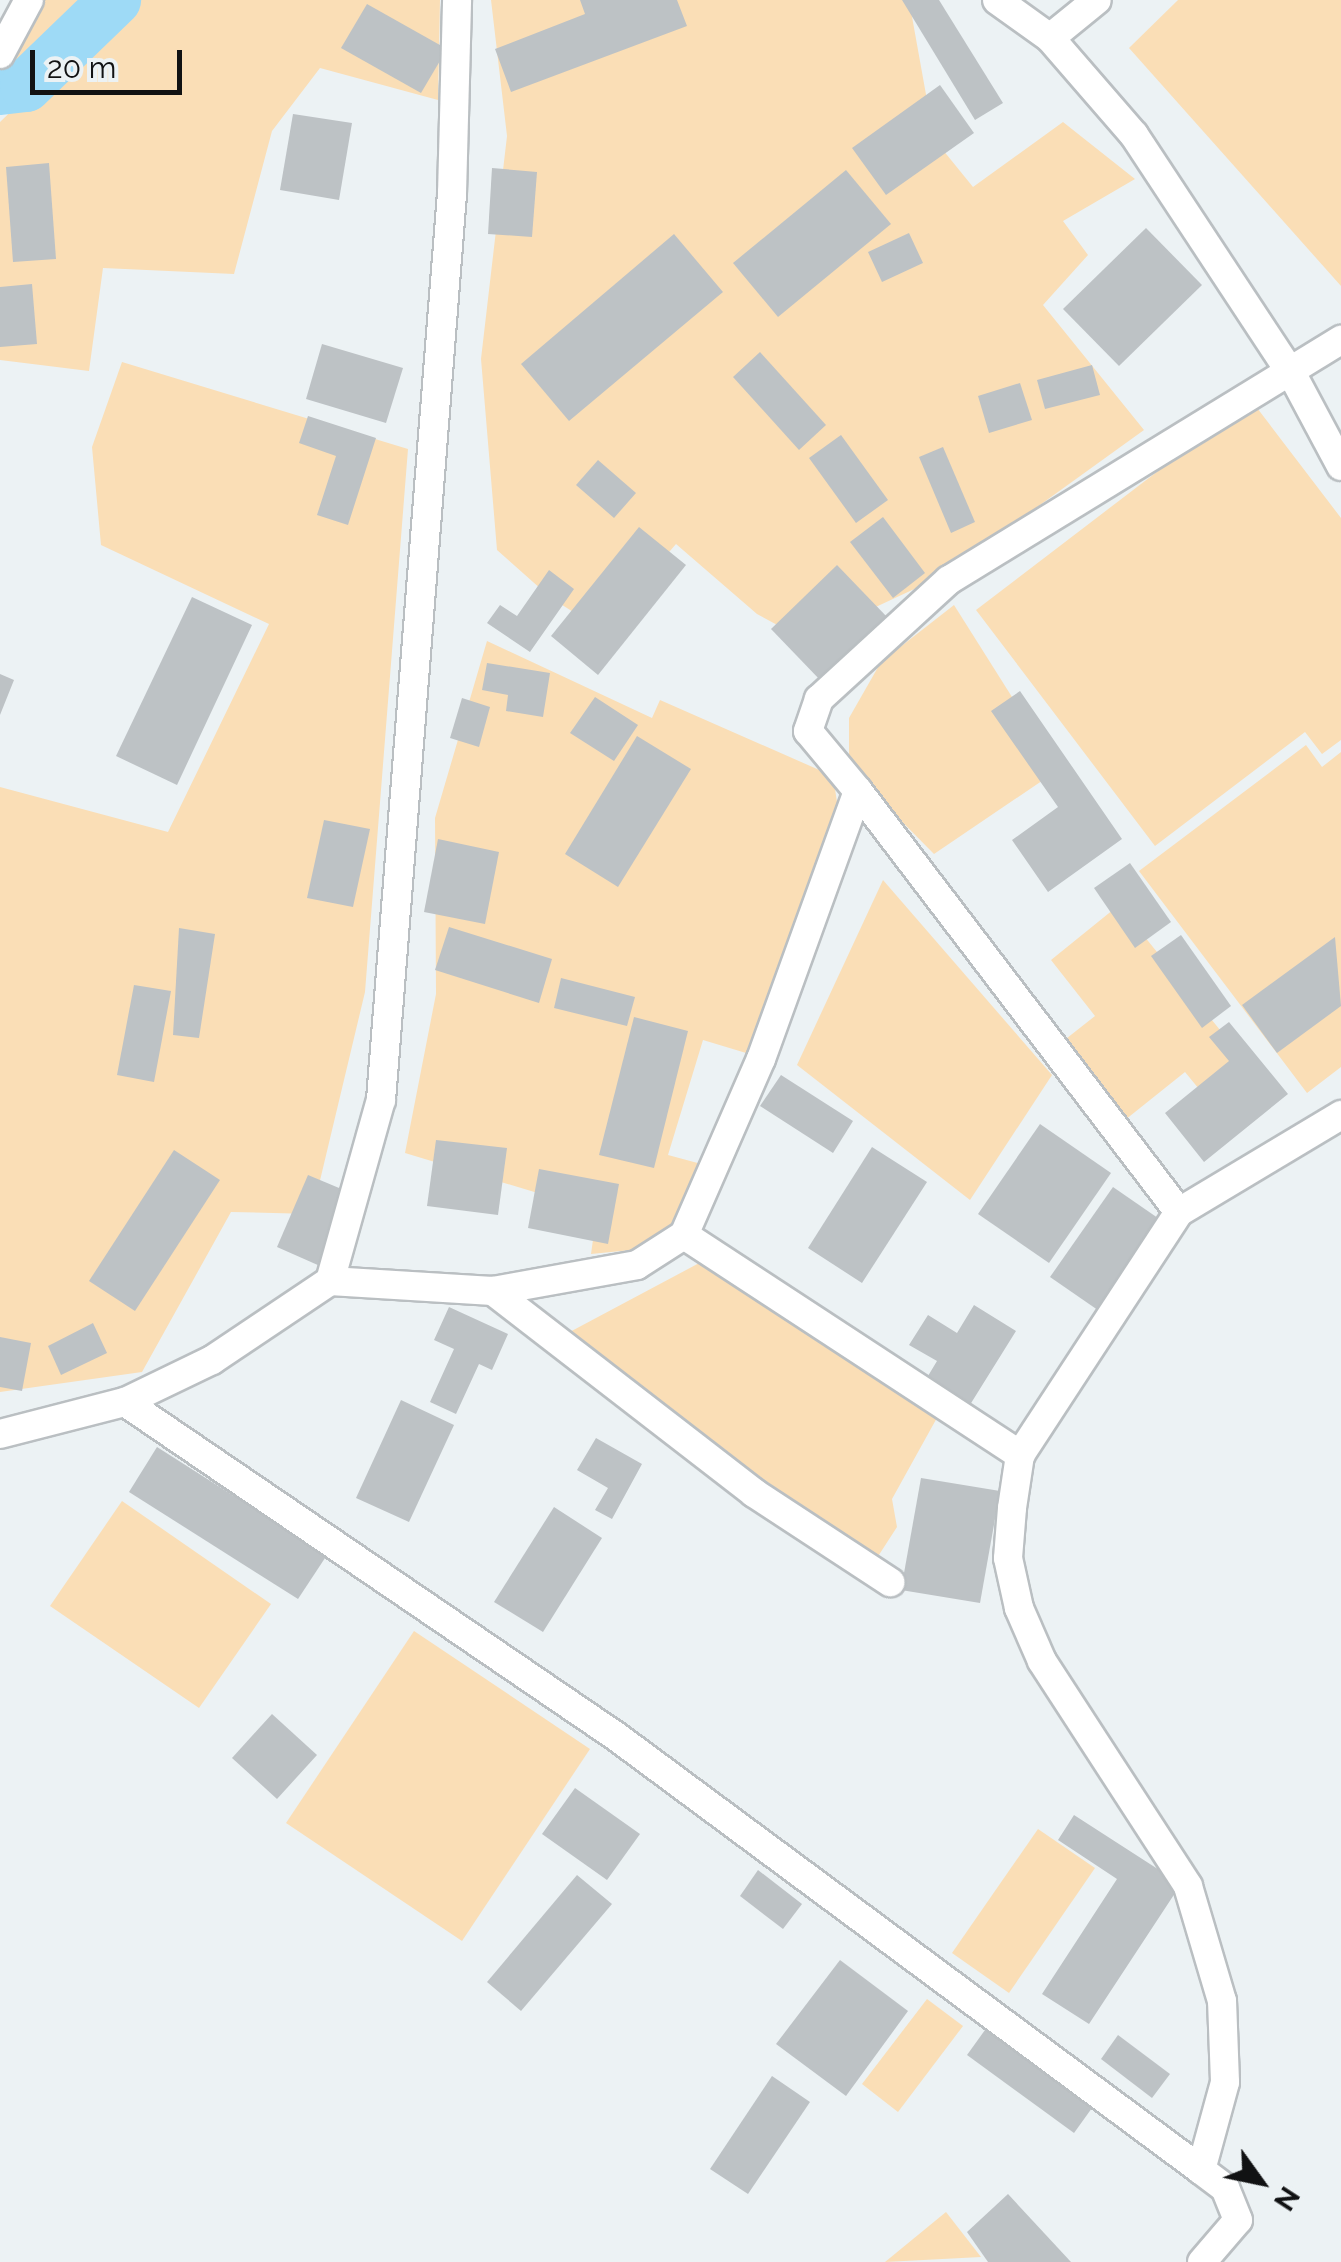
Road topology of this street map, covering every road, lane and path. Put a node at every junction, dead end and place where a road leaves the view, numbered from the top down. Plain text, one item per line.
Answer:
1 (29, 0) edge
2 (457, 0) edge
3 (997, 0) edge
4 (1097, 0) edge
5 (1050, 38) junction
6 (0, 54) edge
7 (1341, 340) edge
8 (1294, 376) junction
9 (1341, 466) edge
10 (858, 791) junction
11 (1341, 1115) edge
12 (1179, 1212) junction
13 (684, 1235) junction
14 (330, 1281) junction
15 (493, 1291) junction
16 (125, 1402) junction
17 (0, 1434) edge
18 (1020, 1455) junction
19 (890, 1582) dead end
20 (1201, 2170) junction
21 (1202, 2262) edge

1 - 6 lane
2 - 14 lane
3 - 5 lane
4 - 5 lane
5 - 8 lane
7 - 8 lane
8 - 9 lane
8 - 10 lane
10 - 12 lane
10 - 13 lane
11 - 12 lane
12 - 18 lane
13 - 15 lane
13 - 18 lane
14 - 15 lane
14 - 16 lane
15 - 19 lane
16 - 17 lane
16 - 20 lane
18 - 20 lane
20 - 21 lane

